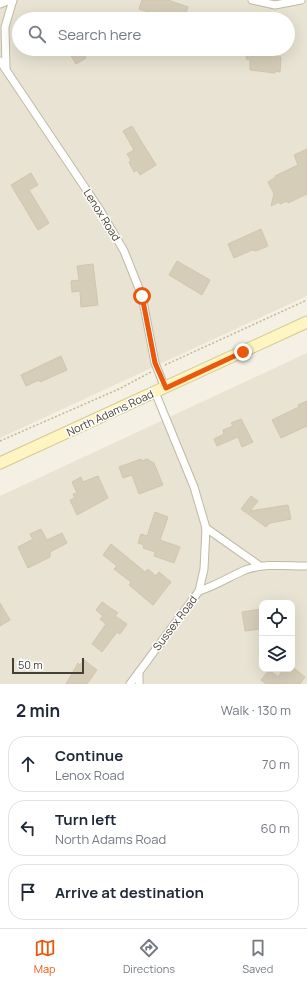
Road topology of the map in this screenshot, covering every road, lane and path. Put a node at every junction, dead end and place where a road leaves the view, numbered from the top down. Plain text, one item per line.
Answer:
1 (12, 0) edge
2 (252, 0) edge
3 (301, 0) edge
4 (0, 4) edge
5 (0, 61) edge
6 (6, 68) junction
7 (307, 300) edge
8 (307, 322) edge
9 (164, 365) dead end
10 (150, 372) dead end
11 (160, 390) junction
12 (0, 441) edge
13 (0, 464) edge
14 (206, 528) junction
15 (260, 566) junction
16 (307, 566) edge
17 (199, 591) junction
18 (139, 672) junction
19 (130, 684) edge
20 (139, 684) edge

1 - 4 street
1 - 6 street
2 - 3 street
5 - 6 street, Lenox Road
6 - 11 street, Lenox Road
7 - 9 path
8 - 11 street, North Adams Road
10 - 12 path
11 - 13 street, North Adams Road
11 - 14 street, Lenox Road
14 - 15 street
14 - 17 street, Lenox Road
15 - 16 street, Sussex Road
15 - 17 street, Sussex Road
17 - 18 street, Sussex Road
18 - 19 street, Sussex Road
18 - 20 street

